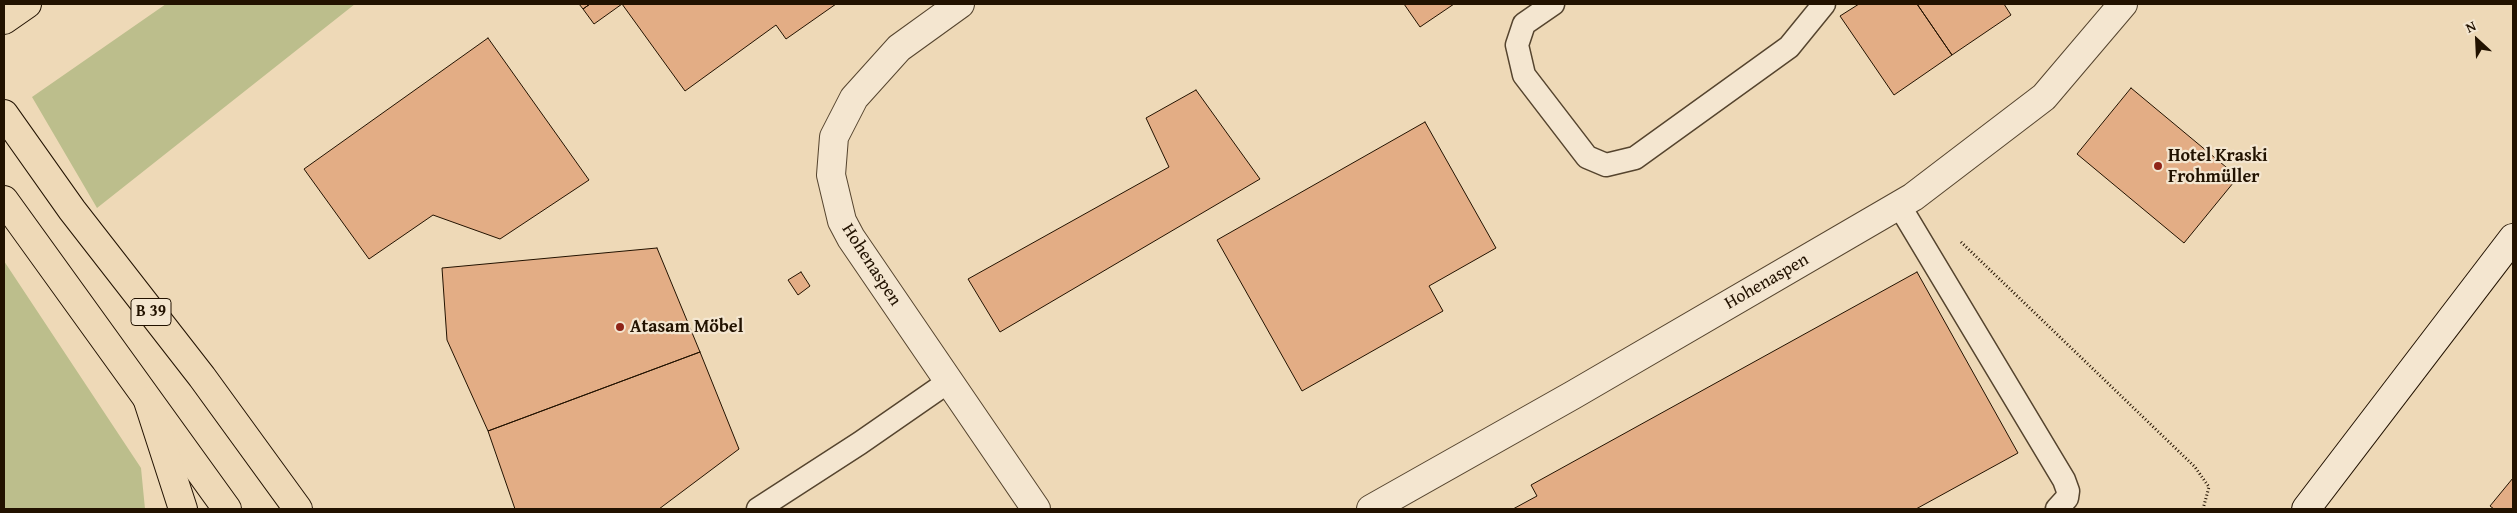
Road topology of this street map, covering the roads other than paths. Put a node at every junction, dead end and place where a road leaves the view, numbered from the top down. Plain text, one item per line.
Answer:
1 (960, 4) edge
2 (1553, 4) edge
3 (1824, 4) edge
4 (2123, 4) edge
5 (4, 114) edge
6 (4, 200) edge
7 (1899, 205) junction
8 (2513, 238) edge
9 (948, 382) junction
10 (148, 401) junction
11 (766, 504) edge
12 (183, 509) edge
13 (227, 509) edge
14 (298, 509) edge
15 (1036, 509) edge
16 (1371, 509) edge
17 (2057, 509) edge
18 (2306, 509) edge

1 - 9 street, Hohenaspen
2 - 3 lane
4 - 7 street, Hohenaspen
5 - 14 main road, B 39
6 - 10 main road
7 - 16 street, Hohenaspen
7 - 17 lane
8 - 18 street
9 - 11 lane
9 - 15 street, Hohenaspen
10 - 12 main road
10 - 13 main road

